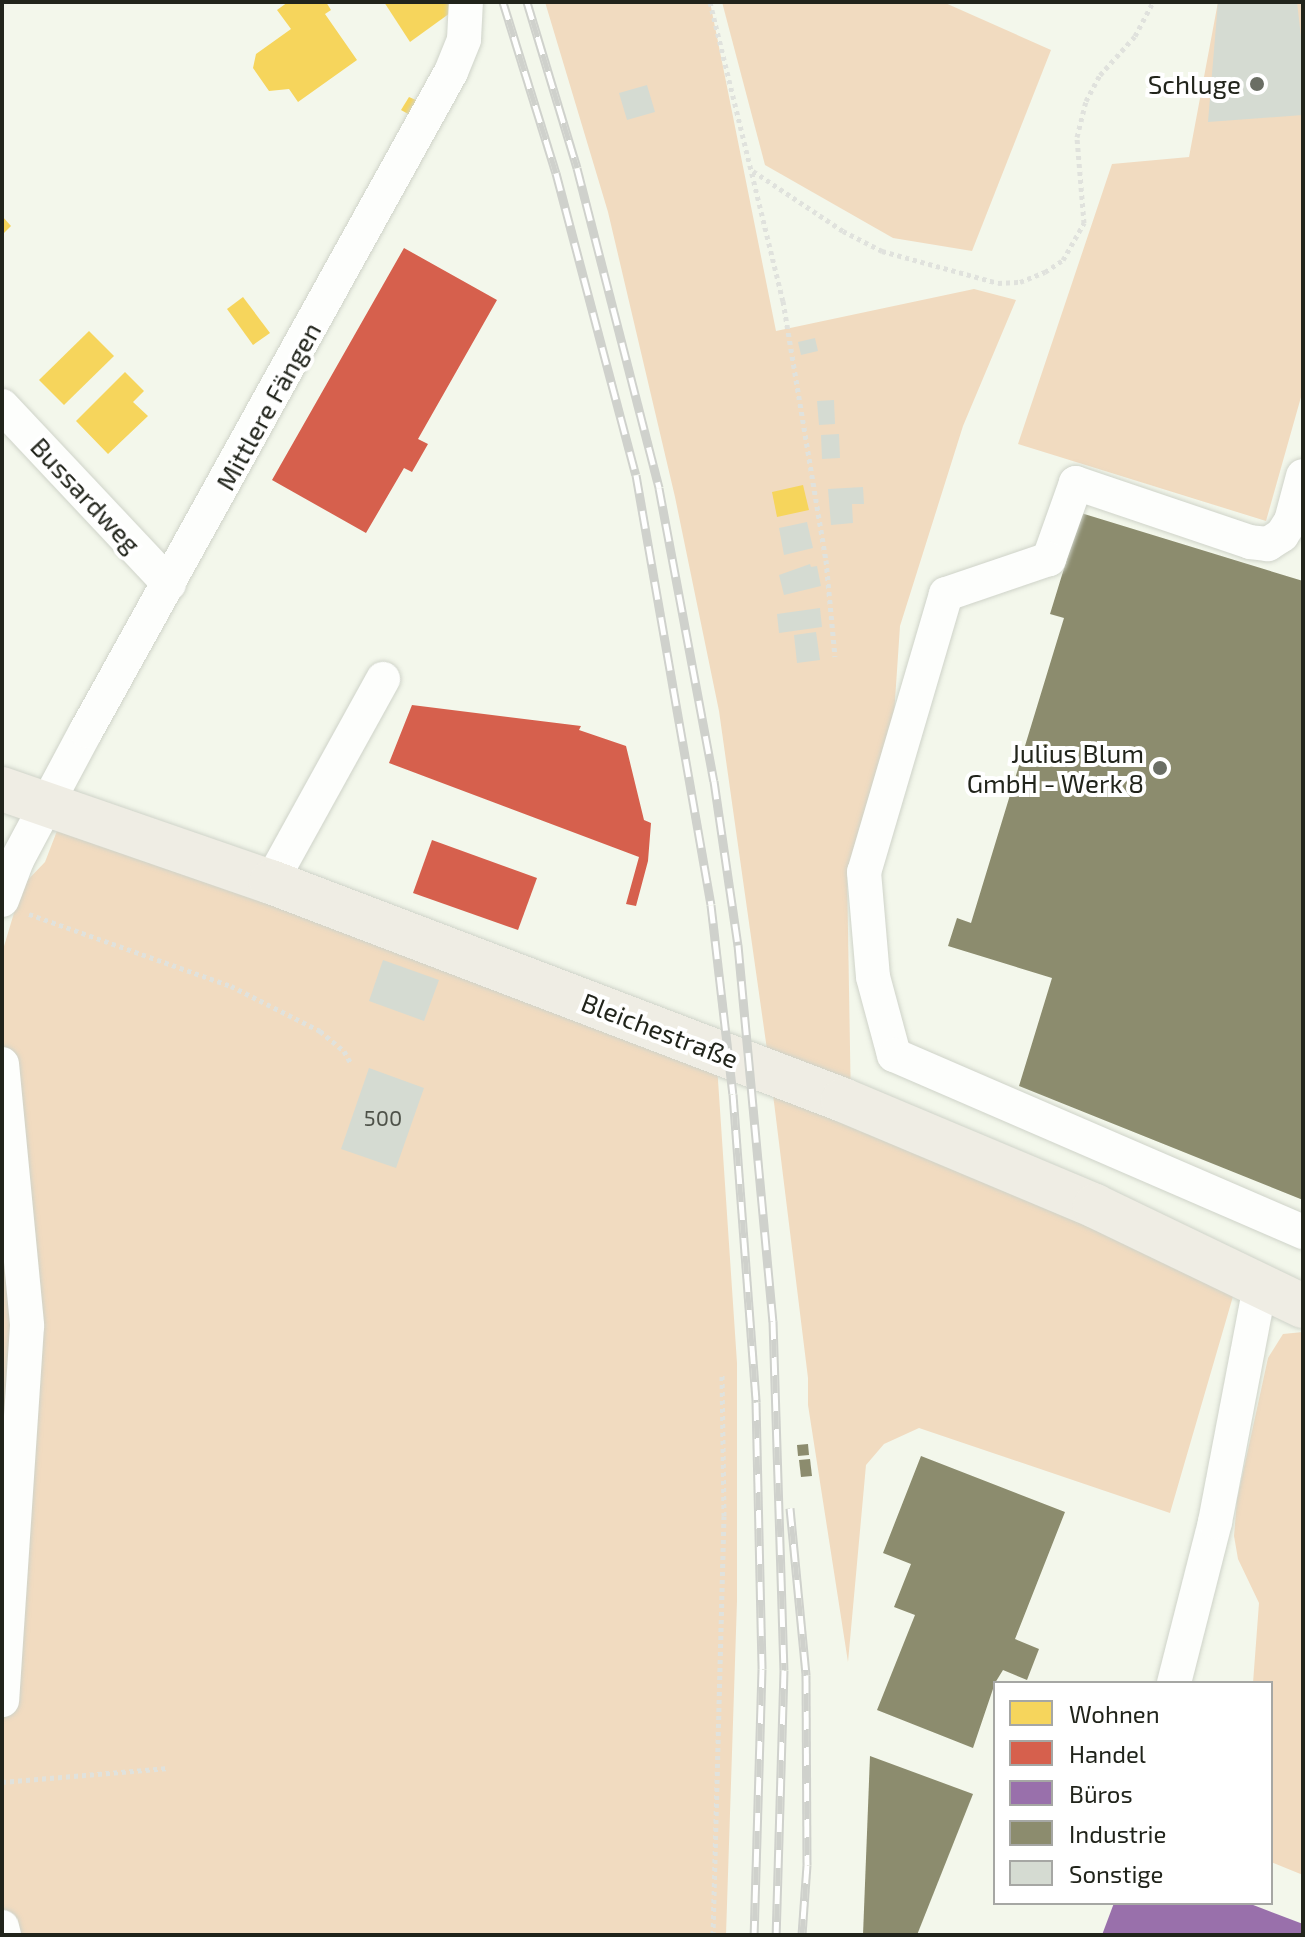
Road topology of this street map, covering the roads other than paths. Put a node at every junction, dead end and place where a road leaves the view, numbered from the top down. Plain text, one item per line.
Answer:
1 (466, 2) edge
2 (2, 406) edge
3 (1303, 476) edge
4 (169, 584) junction
5 (383, 679) dead end
6 (2, 789) edge
7 (48, 802) junction
8 (271, 882) junction
9 (9, 905) edge
10 (2, 1064) edge
11 (1303, 1232) edge
12 (1260, 1285) junction
13 (1303, 1306) edge
14 (1175, 1681) edge
15 (2, 1700) edge
16 (2, 1927) edge
17 (4, 1935) edge

1 - 4 street, Mittlere Fängen
2 - 4 street, Bussardweg
3 - 11 street
4 - 7 street, Mittlere Fängen
5 - 8 street
6 - 7 main road, Bleichestraße
7 - 8 main road, Bleichestraße
7 - 9 street, Mittlere Fängen
8 - 12 main road, Bleichestraße
10 - 15 street
12 - 13 main road, Bleichestraße
12 - 14 street
16 - 17 street

